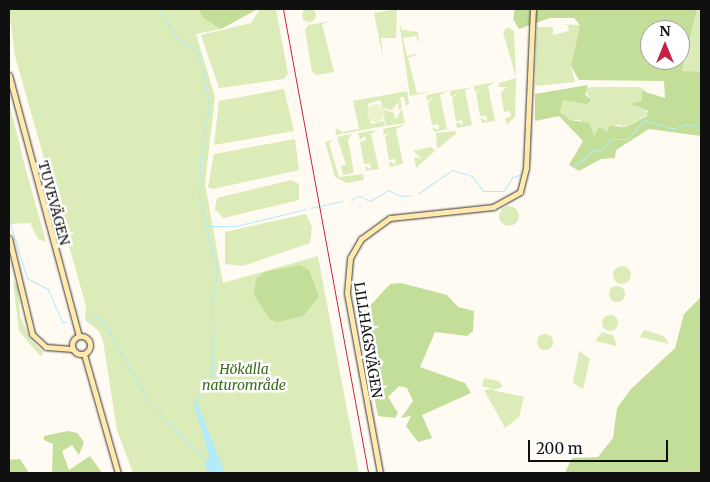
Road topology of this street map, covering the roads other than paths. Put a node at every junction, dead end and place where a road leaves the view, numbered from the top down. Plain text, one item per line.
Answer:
1 (534, 9) edge
2 (9, 75) edge
3 (9, 238) edge
4 (79, 336) junction
5 (73, 348) junction
6 (84, 354) junction
7 (118, 473) edge
8 (380, 473) edge

1 - 8 street, LILLHAGSVÄGEN
2 - 4 street, TUVEVÄGEN
3 - 5 street
4 - 5 street
4 - 6 street, TUVEVÄGEN
5 - 6 street
6 - 7 street, TUVEVÄGEN

